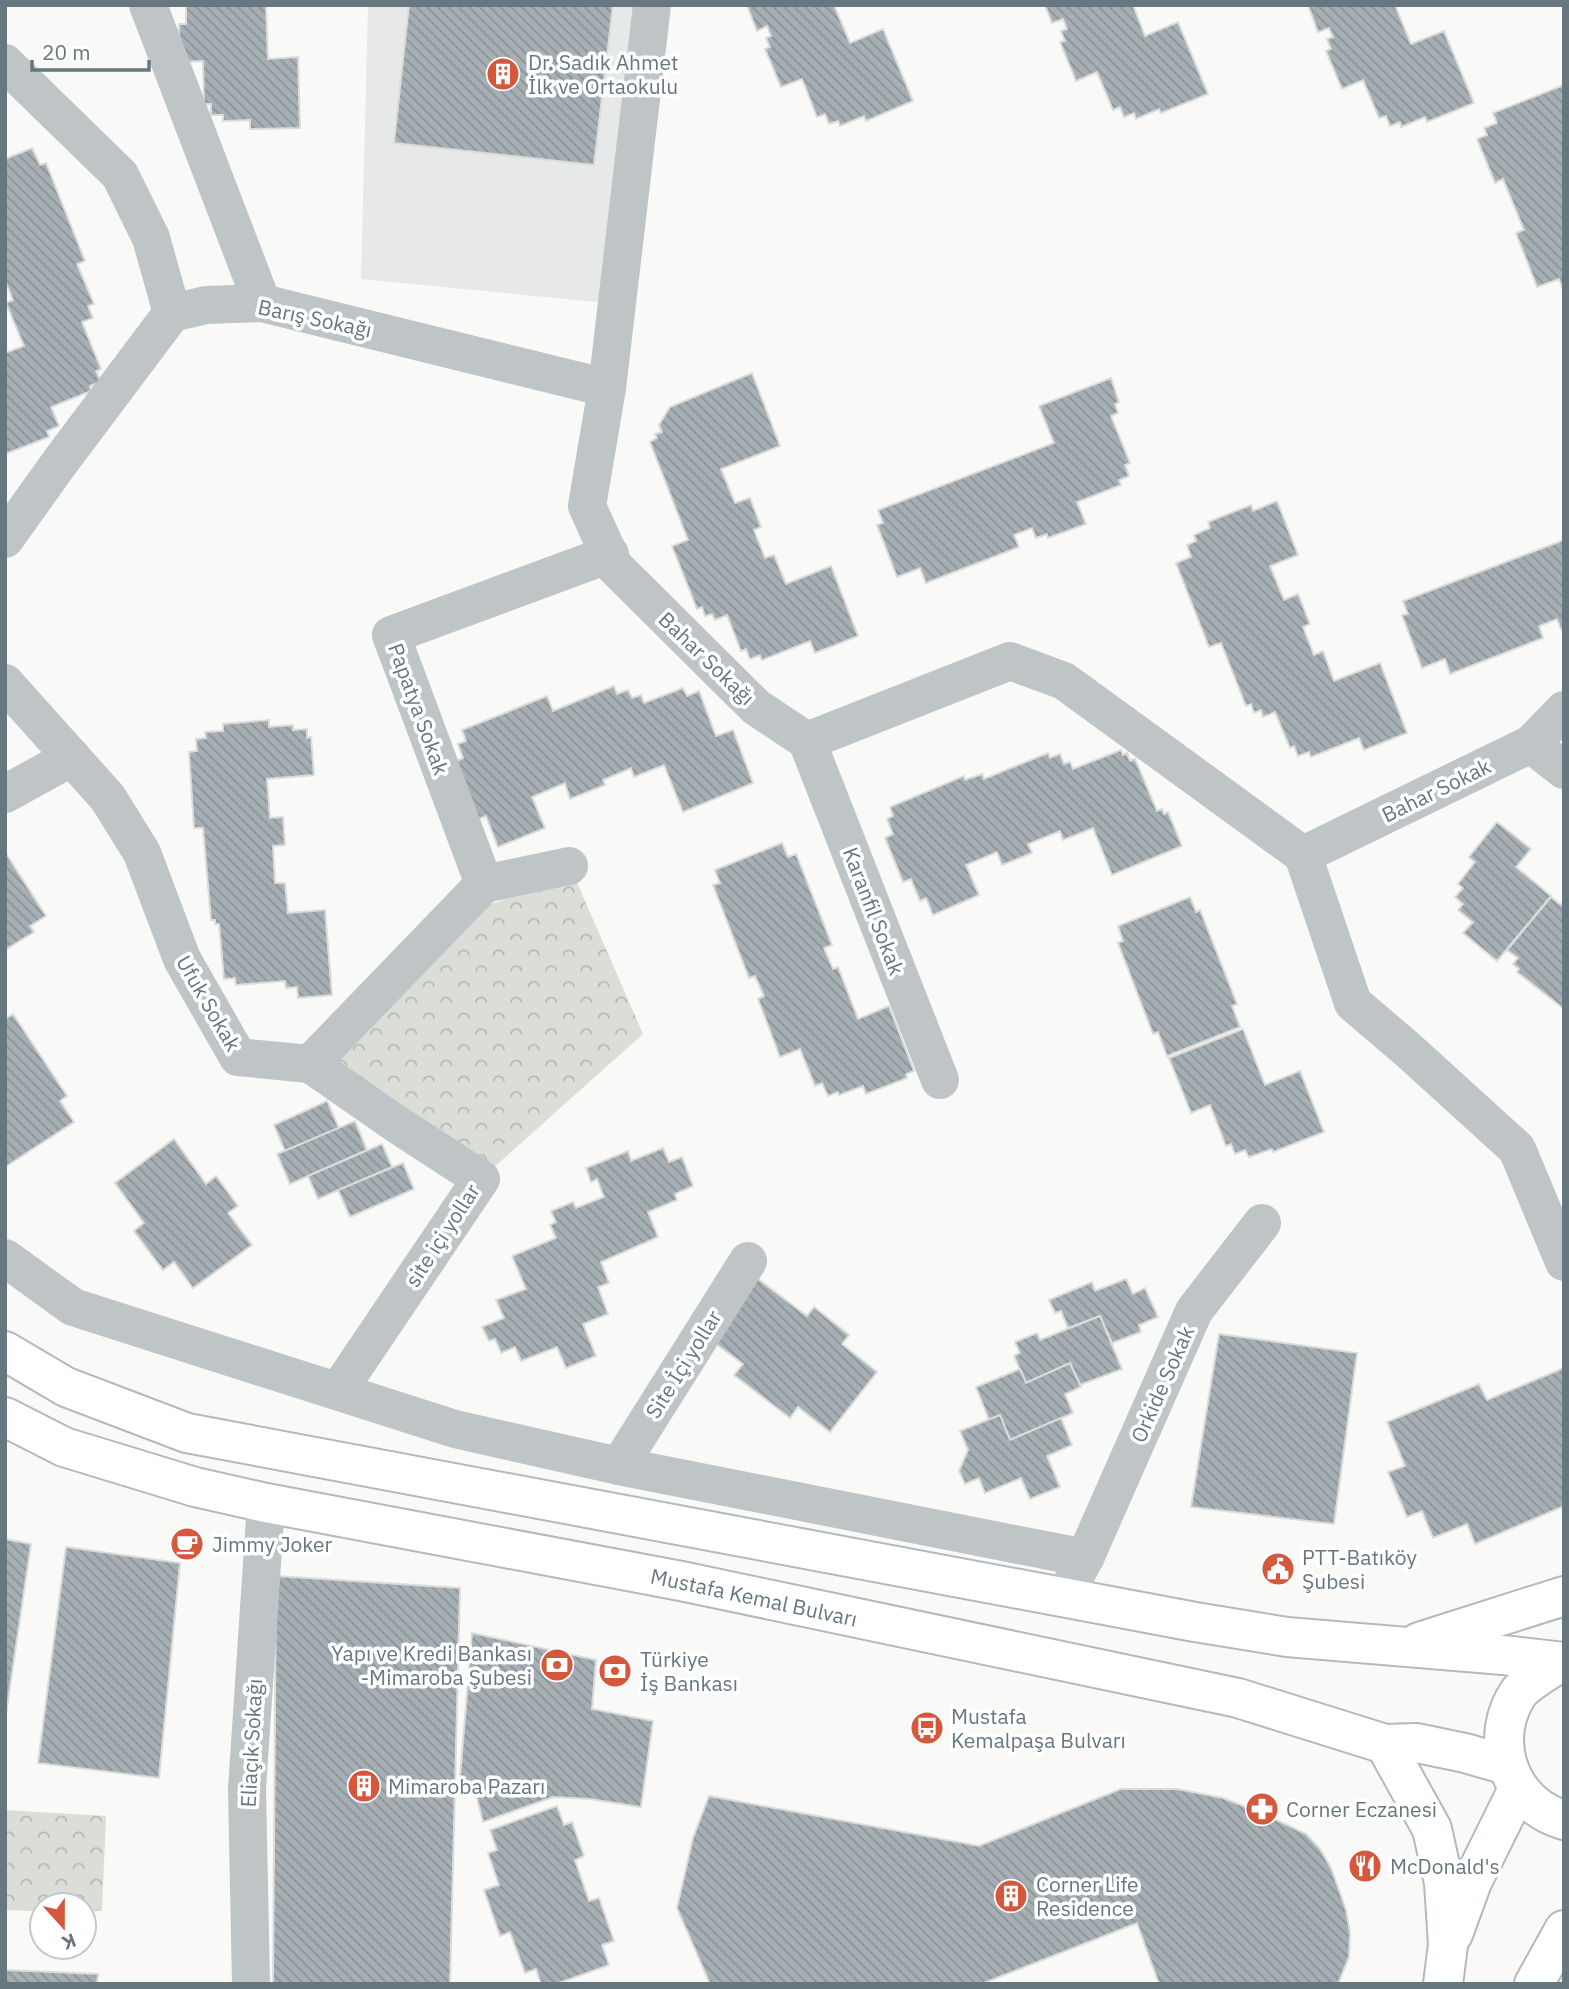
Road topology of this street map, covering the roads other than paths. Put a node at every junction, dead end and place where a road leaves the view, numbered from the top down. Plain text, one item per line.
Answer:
1 (148, 5) edge
2 (652, 5) edge
3 (5, 63) edge
4 (262, 303) junction
5 (172, 313) junction
6 (607, 388) junction
7 (5, 539) edge
8 (610, 554) junction
9 (5, 683) edge
10 (1564, 710) edge
11 (807, 741) junction
12 (1531, 744) junction
13 (72, 757) junction
14 (1564, 770) edge
15 (5, 794) edge
16 (1303, 855) junction
17 (569, 866) dead end
18 (484, 884) junction
19 (310, 1064) junction
20 (940, 1080) dead end
21 (1262, 1223) dead end
22 (5, 1258) edge
23 (748, 1261) dead end
24 (1564, 1262) edge
25 (5, 1350) edge
26 (338, 1391) junction
27 (5, 1417) edge
28 (619, 1466) junction
29 (266, 1503) junction
30 (1085, 1558) junction
31 (1564, 1596) edge
32 (1064, 1598) junction
33 (1405, 1646) junction
34 (1562, 1663) edge
35 (1385, 1744) junction
36 (1513, 1777) junction
37 (1564, 1820) edge
38 (1562, 1936) edge
39 (1448, 1945) junction
40 (251, 1984) edge
41 (1443, 1984) edge
42 (1534, 1984) edge

1 - 4 street
2 - 6 street, Bahar Sokağı
3 - 5 street
4 - 5 street, Barış Sokağı
4 - 6 street, Barış Sokağı
5 - 7 street
6 - 8 street, Bahar Sokağı
8 - 11 street, Bahar Sokağı
8 - 18 street, Papatya Sokak
9 - 13 street, Ufuk Sokak
10 - 12 street, Bahar Sokak
11 - 16 street
11 - 20 street, Karanfil Sokak
12 - 14 street
12 - 16 street, Bahar Sokak
13 - 15 street
13 - 19 street, Ufuk Sokak
16 - 24 street
17 - 18 street
18 - 19 street
19 - 26 street, site içi yollar
21 - 30 street, Orkide Sokak
22 - 26 street
23 - 28 street, Site İçi yollar
25 - 32 main road
26 - 28 street
27 - 29 main road, Mustafa Kemal Bulvarı
28 - 30 street
29 - 35 main road, Mustafa Kemal Bulvarı
29 - 40 street, Eliaçık Sokağı
30 - 32 street, Orkide Sokak
31 - 33 main road
32 - 33 main road
33 - 34 main road
34 - 36 main road
35 - 36 main road, Mustafa Kemal Bulvarı
35 - 39 main road
36 - 37 main road
36 - 39 main road
38 - 42 main road
39 - 41 main road

